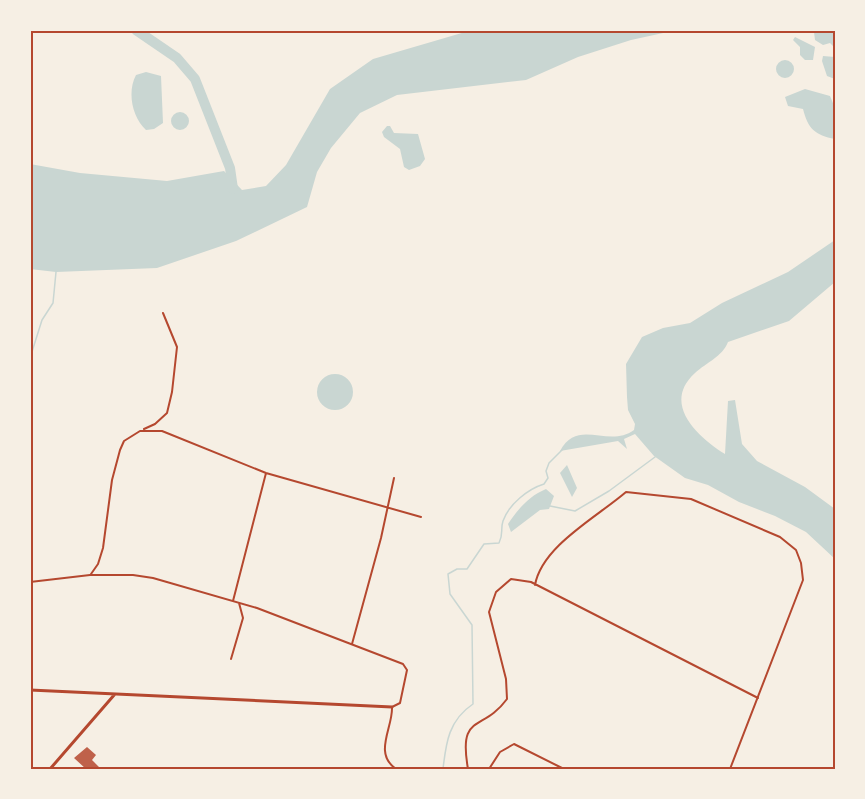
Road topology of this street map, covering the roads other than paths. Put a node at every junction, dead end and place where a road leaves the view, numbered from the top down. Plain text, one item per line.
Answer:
1 (163, 312) dead end
2 (141, 431) junction
3 (266, 473) junction
4 (394, 478) dead end
5 (386, 508) junction
6 (421, 517) dead end
7 (90, 575) junction
8 (30, 582) edge
9 (535, 585) junction
10 (233, 601) junction
11 (239, 603) junction
12 (352, 644) junction
13 (231, 660) dead end
14 (30, 690) edge
15 (115, 694) junction
16 (759, 698) junction
17 (392, 707) junction
18 (50, 769) edge
19 (396, 769) edge
20 (468, 769) edge
21 (489, 769) edge
22 (564, 769) edge
23 (730, 769) edge

1 - 2 street
2 - 3 street
2 - 7 street
3 - 5 street
3 - 10 street
4 - 5 street
5 - 6 street
5 - 12 street
7 - 8 street
7 - 10 street
9 - 16 street
9 - 16 street
9 - 20 street
10 - 11 street
11 - 12 street
11 - 13 street
12 - 17 street
14 - 15 street
15 - 17 street
15 - 18 street
16 - 23 street
17 - 19 street
21 - 22 street

